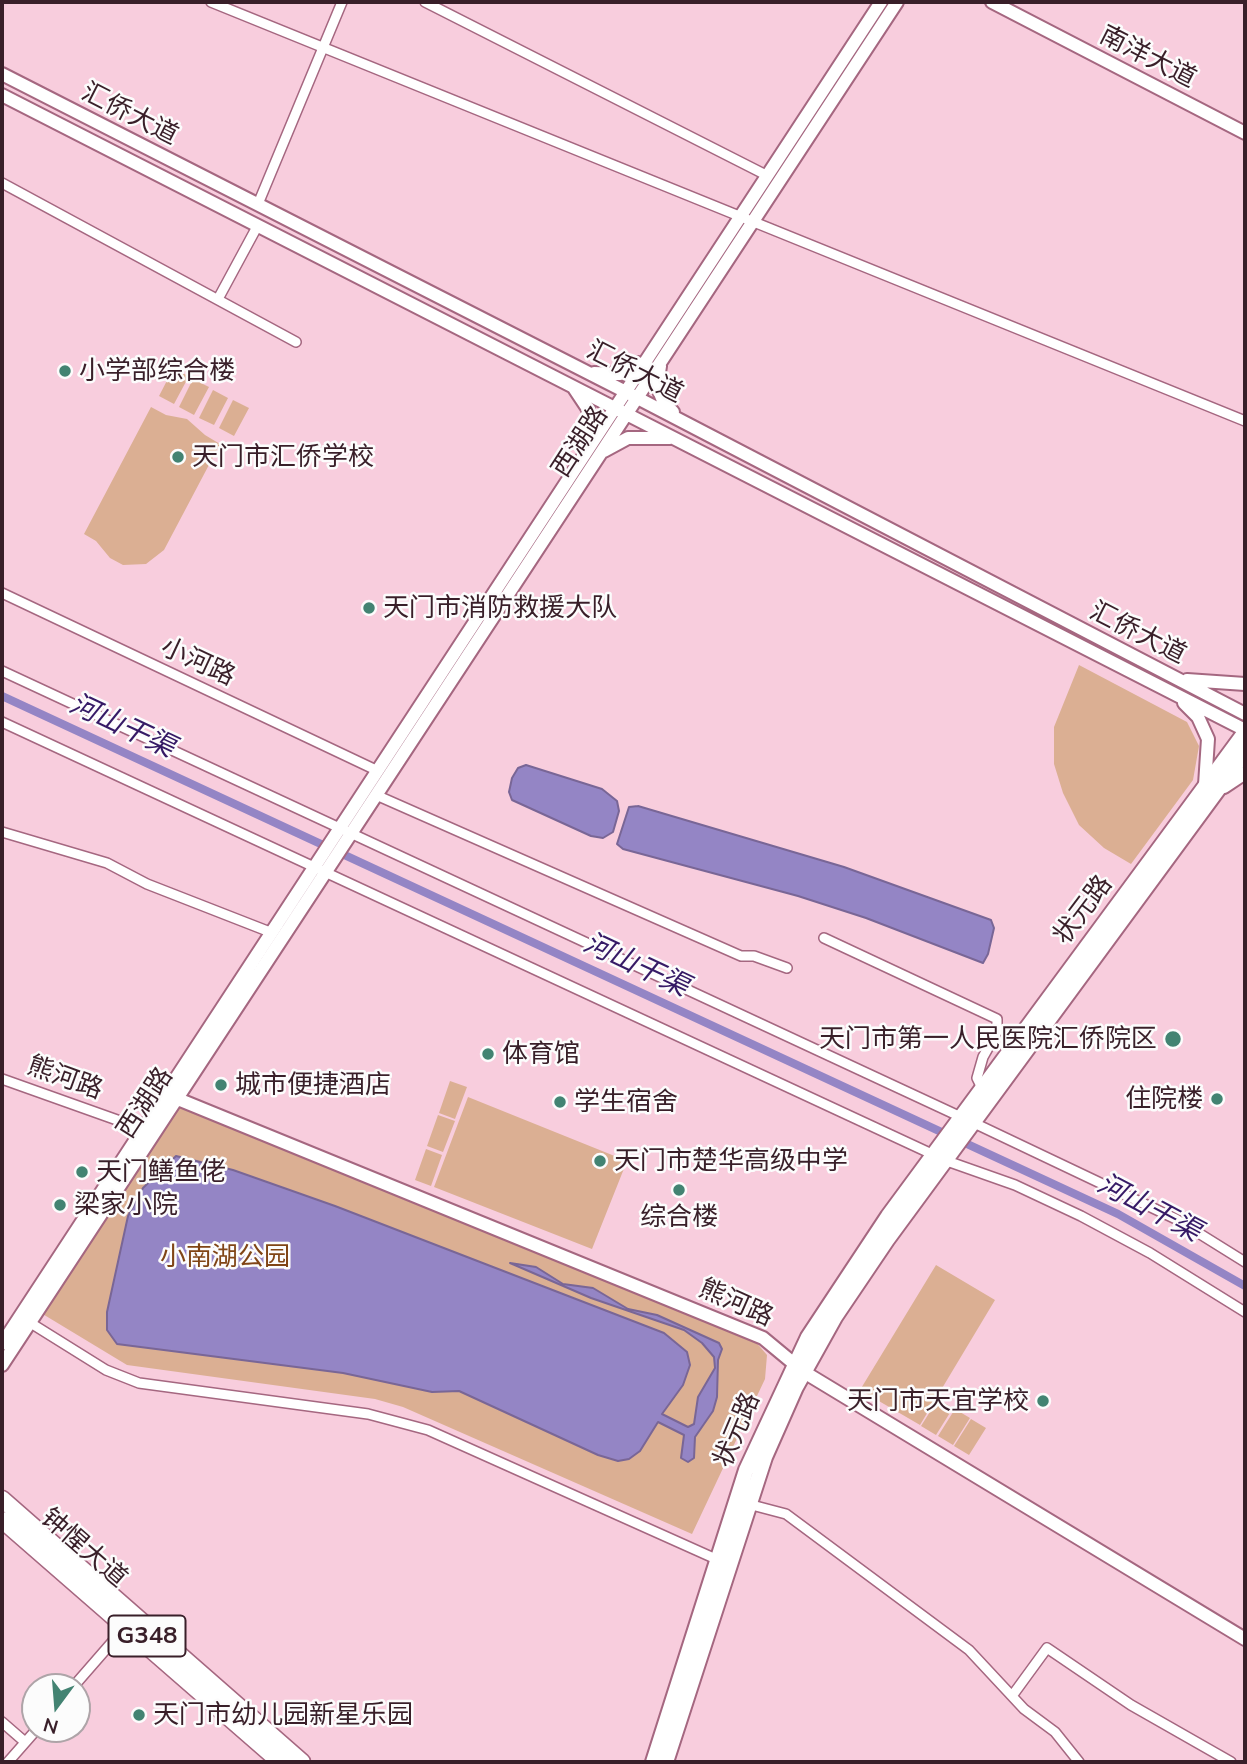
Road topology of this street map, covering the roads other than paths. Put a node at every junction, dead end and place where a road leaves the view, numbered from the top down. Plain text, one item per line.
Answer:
1 (211, 2) edge
2 (342, 2) edge
3 (425, 2) edge
4 (881, 2) edge
5 (992, 2) edge
6 (897, 3) edge
7 (323, 48) junction
8 (2, 74) edge
9 (2, 95) edge
10 (1245, 133) edge
11 (768, 176) junction
12 (2, 183) edge
13 (258, 204) junction
14 (745, 221) junction
15 (258, 225) junction
16 (218, 299) junction
17 (296, 342) dead end
18 (659, 351) junction
19 (581, 369) junction
20 (572, 385) junction
21 (630, 394) junction
22 (620, 409) junction
23 (1245, 421) edge
24 (687, 424) junction
25 (678, 439) junction
26 (589, 458) junction
27 (2, 593) edge
28 (2, 671) edge
29 (1177, 679) junction
30 (1245, 684) edge
31 (1171, 692) junction
32 (1245, 714) edge
33 (2, 722) edge
34 (1245, 731) edge
35 (1245, 753) edge
36 (376, 770) junction
37 (1245, 773) edge
38 (1210, 790) junction
39 (376, 795) junction
40 (2, 832) edge
41 (343, 833) junction
42 (320, 866) junction
43 (270, 932) junction
44 (824, 938) dead end
45 (787, 968) dead end
46 (2, 1079) edge
47 (982, 1088) junction
48 (170, 1096) junction
49 (969, 1122) junction
50 (147, 1131) junction
51 (942, 1156) junction
52 (1245, 1262) edge
53 (1245, 1312) edge
54 (29, 1322) junction
55 (2, 1344) edge
56 (2, 1365) edge
57 (799, 1368) junction
58 (2, 1499) edge
59 (748, 1504) junction
60 (2, 1509) edge
61 (2, 1520) edge
62 (2, 1531) edge
63 (716, 1559) junction
64 (125, 1627) junction
65 (1245, 1639) edge
66 (85, 1673) edge
67 (1012, 1696) junction
68 (2, 1722) edge
69 (21, 1739) edge
70 (24, 1743) edge
71 (8, 1762) edge
72 (266, 1762) edge
73 (279, 1762) edge
74 (292, 1762) edge
75 (302, 1762) edge
76 (653, 1762) edge
77 (666, 1762) edge
78 (1079, 1762) edge
79 (1231, 1762) edge

1 - 7 street
2 - 7 street
3 - 11 street
4 - 11 main road, 西湖路
5 - 10 main road, 南洋大道
6 - 14 main road, 西湖路
7 - 13 street
7 - 14 street
8 - 13 main road, 汇侨大道
9 - 15 main road, 汇侨大道
11 - 14 main road, 西湖路
12 - 16 street
13 - 19 main road, 汇侨大道
14 - 18 main road, 西湖路
14 - 23 street
15 - 16 street
15 - 20 main road, 汇侨大道
16 - 17 street
18 - 19 main road
18 - 21 main road, 西湖路
18 - 24 main road
19 - 21 main road, 汇侨大道
20 - 22 main road, 汇侨大道
20 - 26 main road
21 - 22 main road, 西湖路
21 - 24 main road, 汇侨大道
22 - 25 main road, 汇侨大道
22 - 26 main road, 西湖路
24 - 29 main road, 汇侨大道
25 - 26 main road
25 - 31 main road, 汇侨大道
26 - 36 main road, 西湖路
26 - 39 main road, 西湖路
27 - 36 street, 小河路
28 - 41 street
29 - 30 main road
29 - 32 main road, 汇侨大道
31 - 34 main road, 汇侨大道
31 - 38 main road
33 - 42 street
34 - 38 main road, 状元路
35 - 38 main road, 状元路
36 - 41 main road, 西湖路
37 - 38 main road
38 - 47 main road, 状元路
38 - 49 main road, 状元路
39 - 41 main road, 西湖路
39 - 45 street
40 - 43 street
41 - 42 main road
41 - 49 street
42 - 43 main road, 西湖路
42 - 48 main road, 西湖路
42 - 51 street
43 - 48 main road, 西湖路
44 - 47 street
46 - 50 street, 熊河路
47 - 49 main road, 状元路
48 - 50 main road, 西湖路
48 - 57 main road, 熊河路
49 - 51 main road, 状元路
49 - 52 street
50 - 54 main road, 西湖路
50 - 55 main road, 西湖路
51 - 53 street
51 - 57 main road, 状元路
54 - 56 main road, 西湖路
54 - 63 street
57 - 59 main road, 状元路
57 - 63 main road, 状元路
57 - 65 main road, 熊河路
58 - 75 highway
59 - 67 street
59 - 77 main road, 状元路
60 - 64 highway, 钟惺大道 / G348
61 - 64 highway, 钟惺大道 / G348
62 - 64 highway
63 - 76 main road, 状元路
64 - 66 street
64 - 72 highway
64 - 73 highway, 钟惺大道 / G348
64 - 74 highway, 钟惺大道 / G348
67 - 78 street
67 - 79 street
68 - 69 street
70 - 71 street

